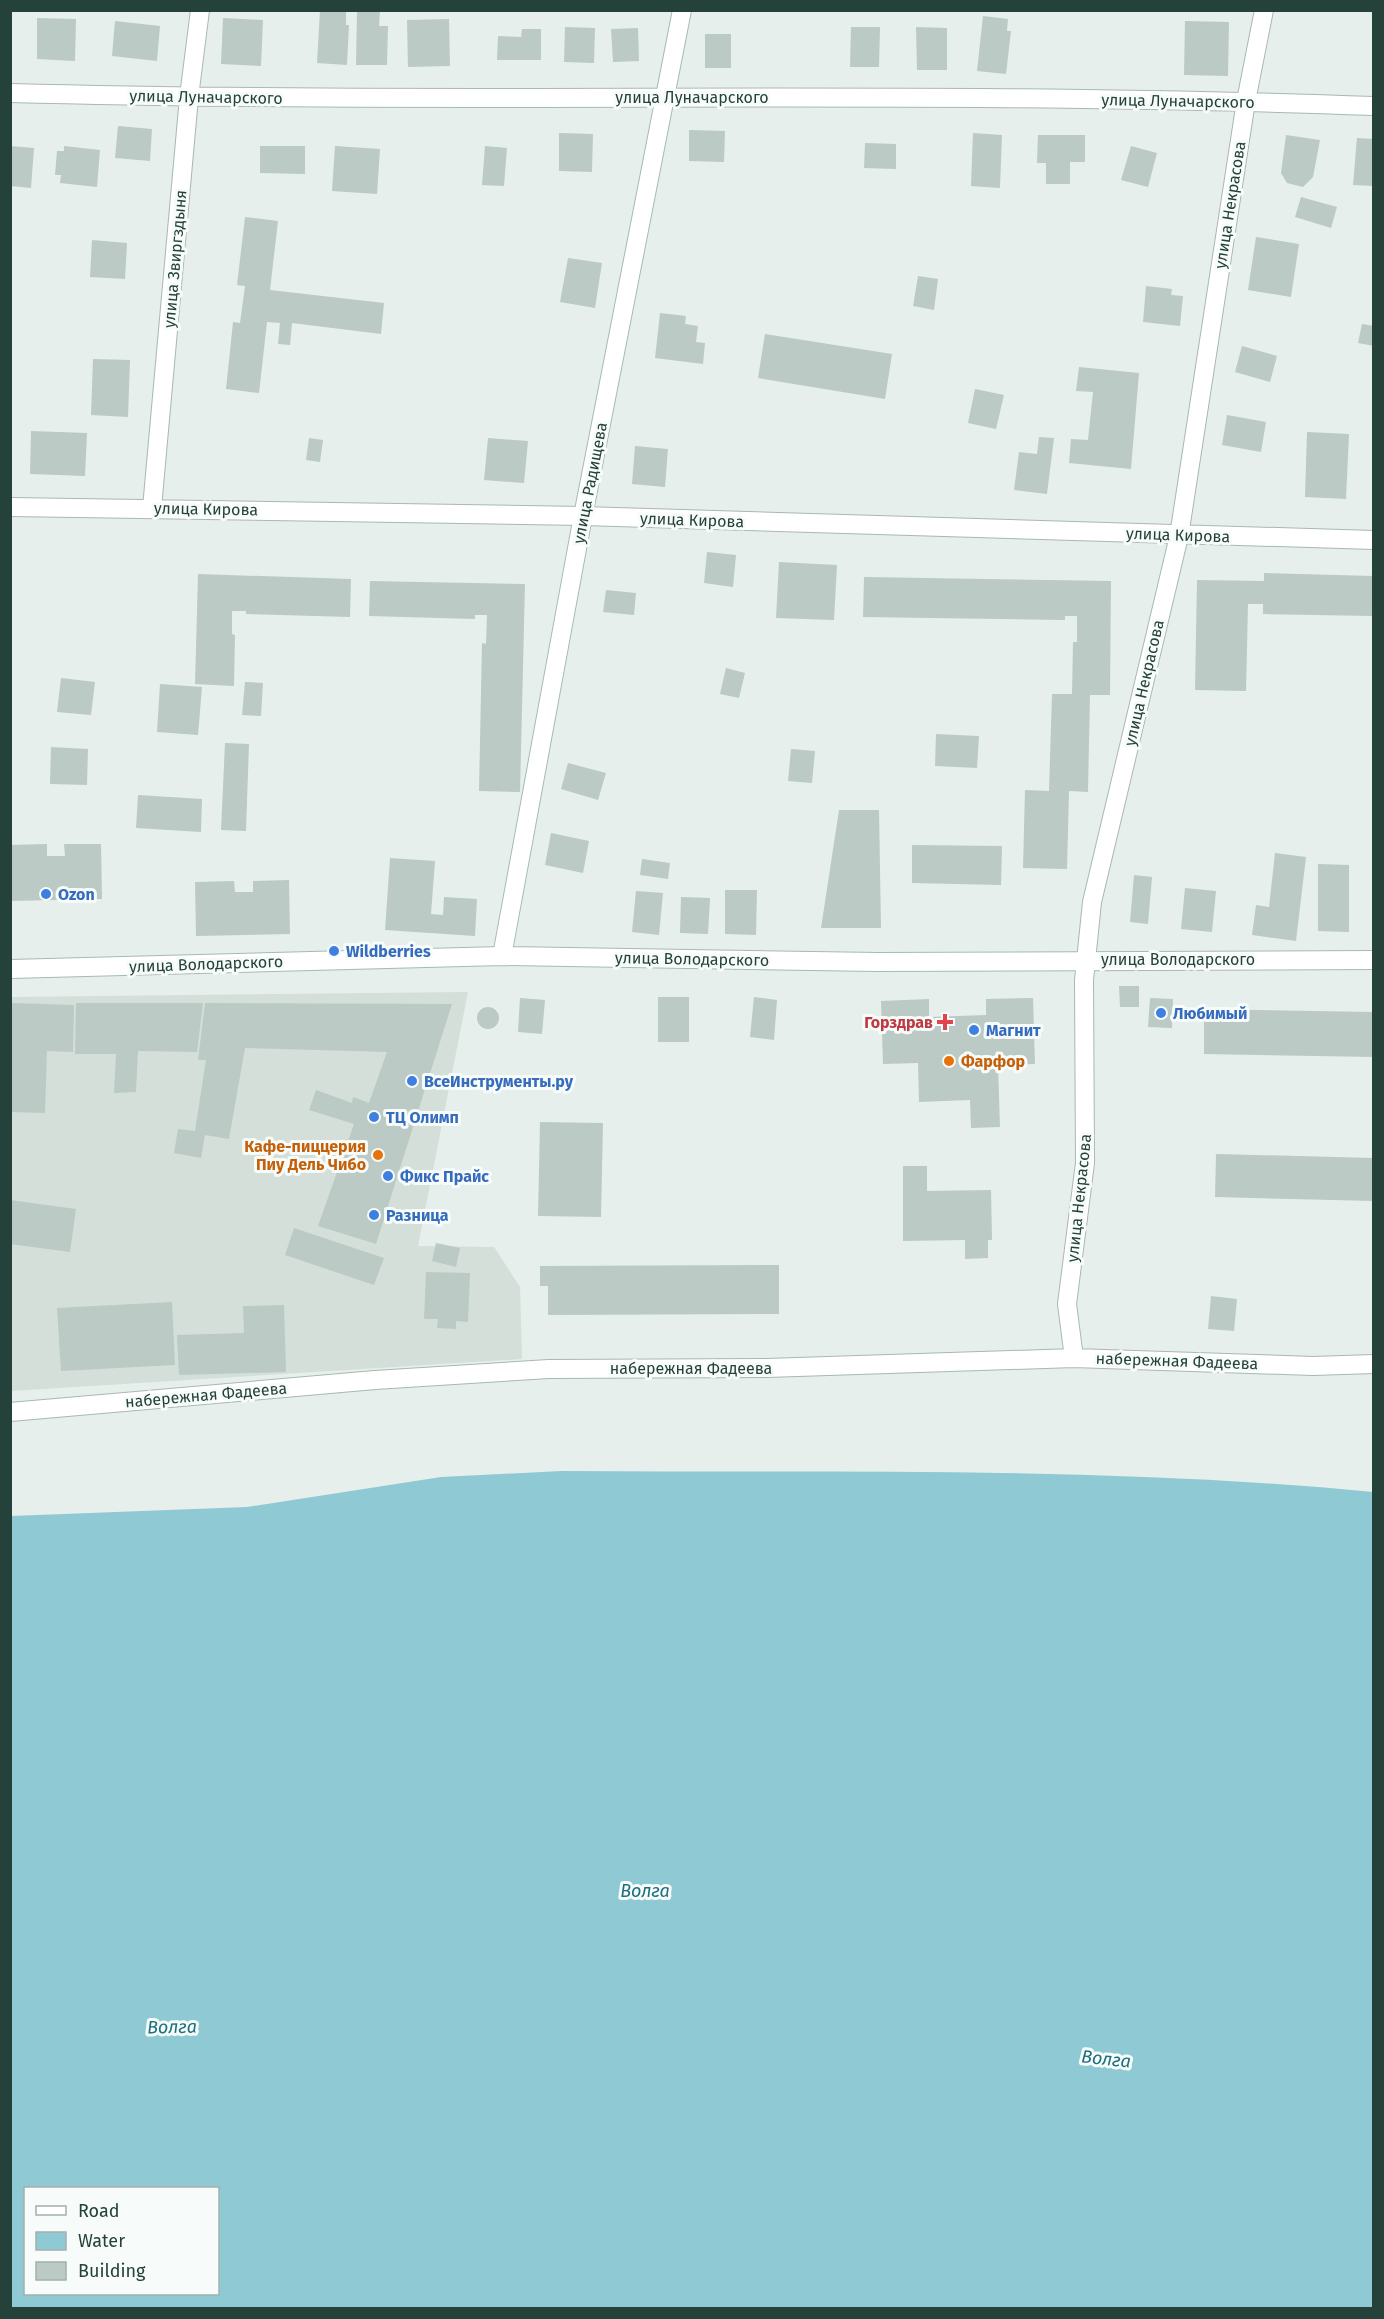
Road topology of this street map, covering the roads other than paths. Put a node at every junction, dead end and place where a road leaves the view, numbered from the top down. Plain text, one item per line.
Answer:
1 (200, 10) edge
2 (682, 10) edge
3 (1264, 10) edge
4 (10, 93) edge
5 (667, 97) junction
6 (189, 98) junction
7 (1246, 101) junction
8 (1374, 106) edge
9 (10, 507) edge
10 (152, 508) junction
11 (583, 516) junction
12 (1179, 536) junction
13 (1374, 540) edge
14 (502, 956) junction
15 (1086, 959) junction
16 (1374, 960) edge
17 (10, 969) edge
18 (1074, 1358) junction
19 (1374, 1364) edge
20 (10, 1412) edge

1 - 6 street, улица Звиргздыня
2 - 5 street, улица Радищева
3 - 7 street, улица Некрасова
4 - 6 street, улица Луначарского
5 - 6 street, улица Луначарского
5 - 7 street, улица Луначарского
5 - 11 street, улица Радищева
6 - 10 street, улица Звиргздыня
7 - 8 street, улица Луначарского
7 - 12 street, улица Некрасова
9 - 10 street, улица Кирова
10 - 11 street, улица Кирова
11 - 12 street, улица Кирова
11 - 14 street, улица Радищева
12 - 13 street, улица Кирова
12 - 15 street, улица Некрасова
14 - 15 street, улица Володарского
14 - 17 street, улица Володарского
15 - 16 street, улица Володарского
15 - 18 street, улица Некрасова
18 - 19 street, набережная Фадеева
18 - 20 street, набережная Фадеева

